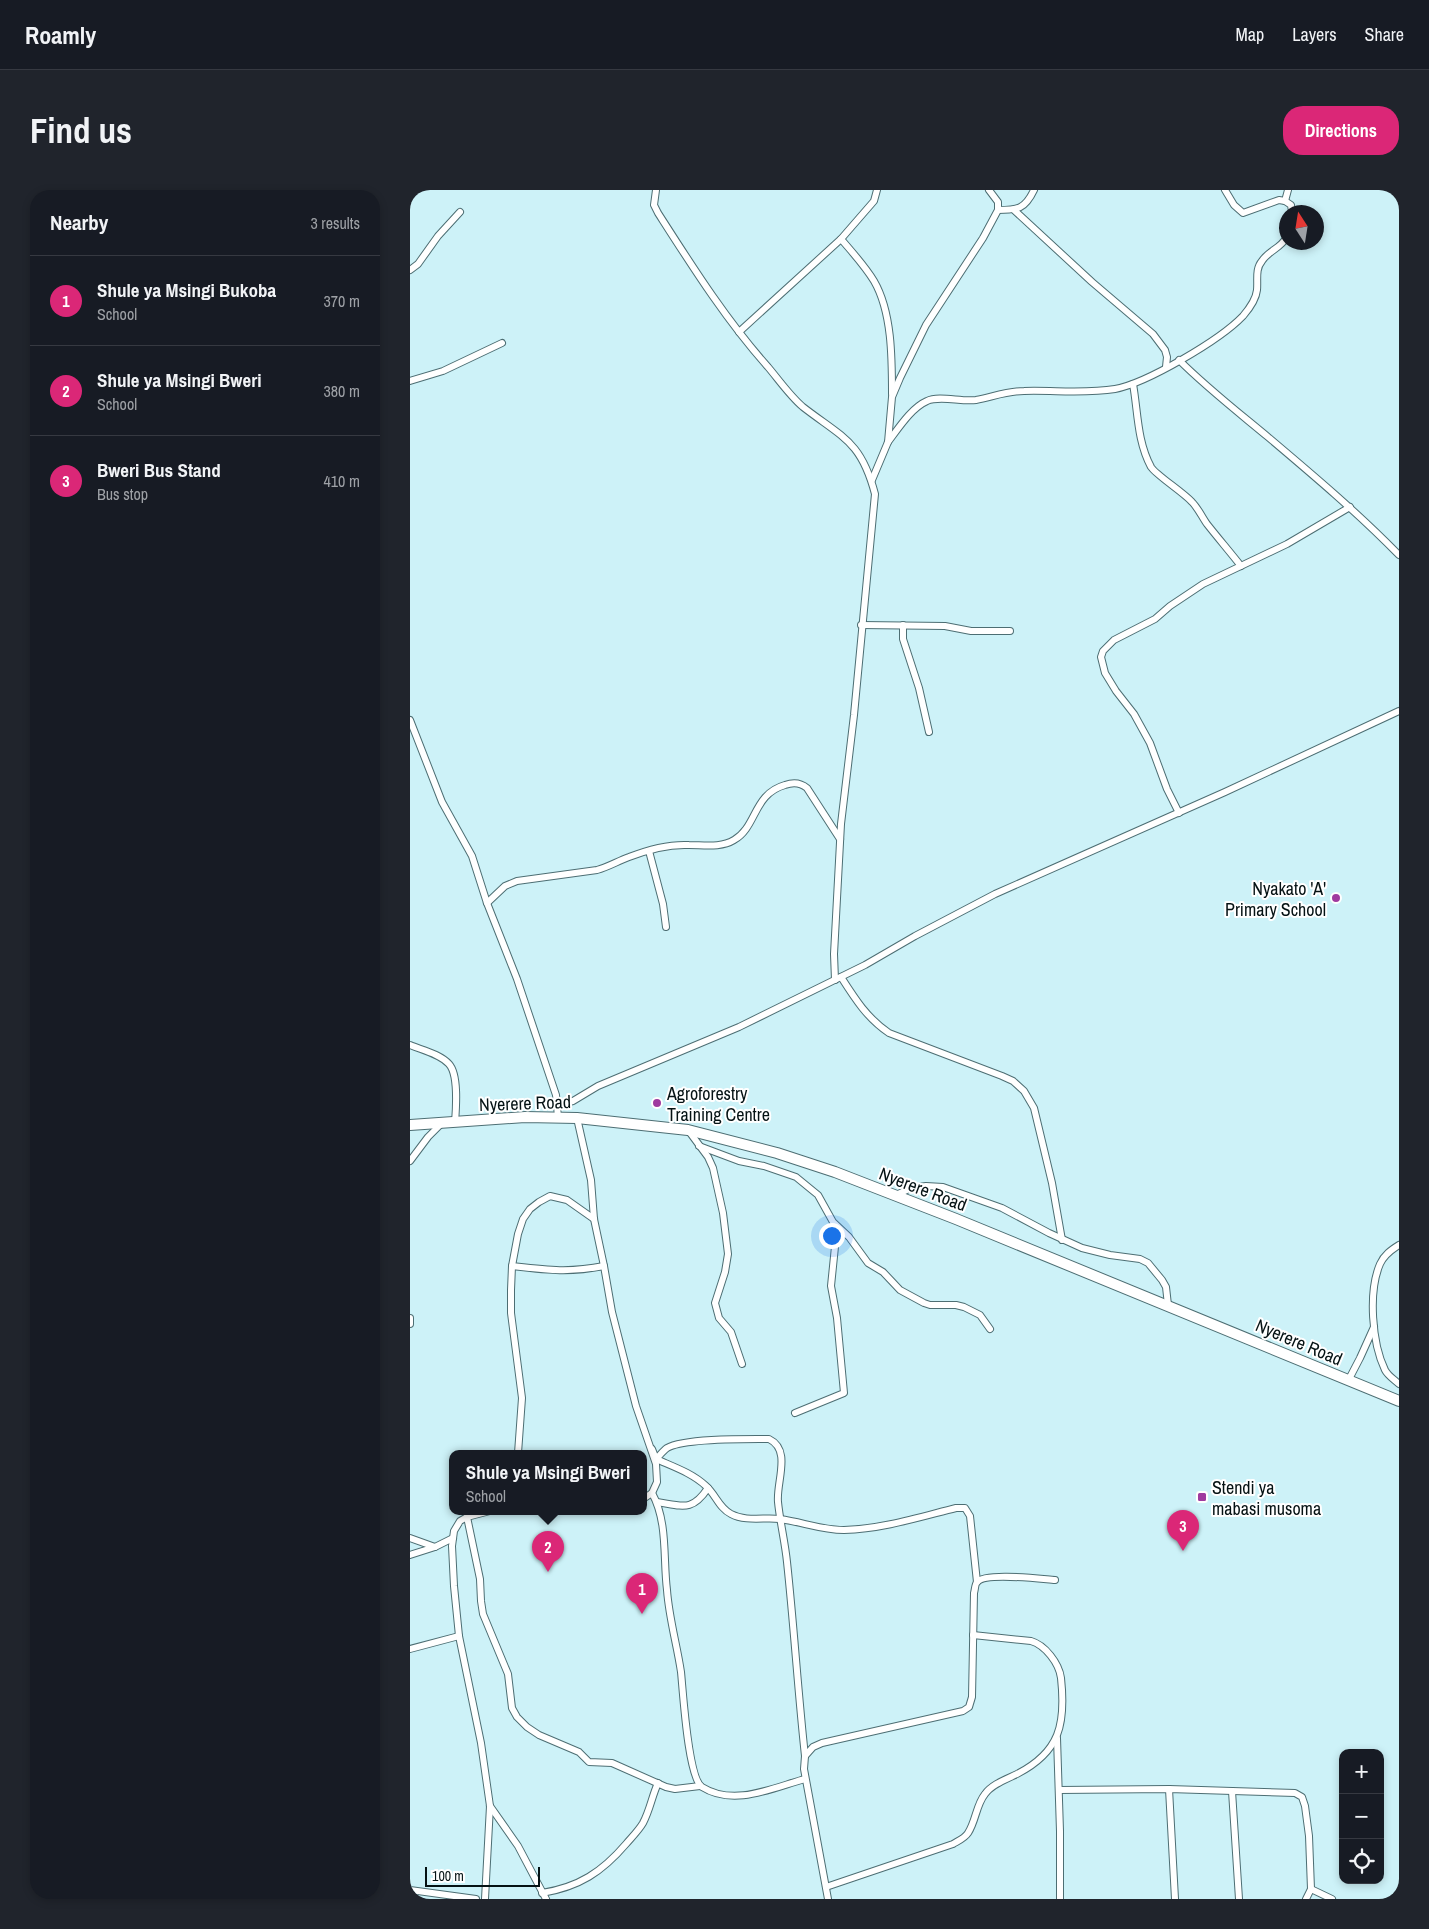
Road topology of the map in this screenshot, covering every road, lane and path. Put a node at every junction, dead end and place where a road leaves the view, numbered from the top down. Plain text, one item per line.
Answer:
1 (656, 190) edge
2 (877, 190) edge
3 (989, 190) edge
4 (1034, 190) edge
5 (1225, 190) edge
6 (1288, 190) edge
7 (1286, 201) junction
8 (1290, 205) edge
9 (998, 210) junction
10 (1014, 210) junction
11 (460, 212) dead end
12 (841, 239) junction
13 (1279, 244) edge
14 (410, 270) edge
15 (739, 332) junction
16 (502, 343) dead end
17 (1179, 360) junction
18 (1166, 367) junction
19 (410, 381) edge
20 (1133, 384) junction
21 (892, 397) junction
22 (888, 442) junction
23 (872, 480) junction
24 (1350, 507) junction
25 (1399, 555) edge
26 (1241, 566) junction
27 (861, 625) junction
28 (902, 625) junction
29 (1010, 631) dead end
30 (1399, 710) edge
31 (410, 720) edge
32 (929, 732) dead end
33 (1179, 813) junction
34 (840, 839) junction
35 (649, 851) junction
36 (487, 903) junction
37 (666, 927) dead end
38 (838, 979) junction
39 (410, 1045) edge
40 (557, 1105) junction
41 (558, 1117) junction
42 (577, 1118) junction
43 (456, 1123) junction
44 (441, 1124) junction
45 (410, 1126) edge
46 (688, 1130) junction
47 (699, 1146) junction
48 (410, 1162) edge
49 (896, 1195) junction
50 (594, 1219) junction
51 (837, 1227) junction
52 (1062, 1240) junction
53 (1399, 1245) edge
54 (512, 1266) junction
55 (604, 1266) junction
56 (1168, 1305) junction
57 (410, 1318) edge
58 (410, 1324) edge
59 (1374, 1326) junction
60 (990, 1329) dead end
61 (742, 1364) dead end
62 (1348, 1381) junction
63 (1399, 1384) edge
64 (1399, 1401) edge
65 (795, 1413) dead end
66 (652, 1449) junction
67 (518, 1450) edge
68 (656, 1459) junction
69 (708, 1488) junction
70 (652, 1492) junction
71 (647, 1496) edge
72 (657, 1502) junction
73 (475, 1515) edge
74 (467, 1517) junction
75 (780, 1519) junction
76 (410, 1538) edge
77 (453, 1538) junction
78 (436, 1547) junction
79 (410, 1555) edge
80 (1055, 1580) dead end
81 (977, 1582) junction
82 (973, 1635) junction
83 (459, 1636) junction
84 (410, 1649) edge
85 (1057, 1738) junction
86 (805, 1756) junction
87 (805, 1779) junction
88 (658, 1783) junction
89 (700, 1786) junction
90 (1169, 1789) junction
91 (1059, 1790) junction
92 (1232, 1791) junction
93 (490, 1806) junction
94 (826, 1887) junction
95 (1311, 1889) junction
96 (410, 1890) edge
97 (544, 1896) edge
98 (476, 1899) edge
99 (485, 1899) edge
100 (828, 1899) edge
101 (1060, 1899) edge
102 (1175, 1899) edge
103 (1239, 1899) edge
104 (1306, 1899) edge
105 (1332, 1899) edge

1 - 15 street
2 - 12 street
3 - 9 street
4 - 10 street
5 - 7 street
6 - 7 street
7 - 8 street
9 - 10 street
9 - 21 street
10 - 18 street
11 - 14 street
12 - 15 street
12 - 21 street
13 - 17 street
15 - 23 street
16 - 19 street
17 - 18 street
17 - 24 street
18 - 20 street
20 - 22 street
20 - 26 street
21 - 22 street
22 - 23 street
23 - 27 street
24 - 25 street
24 - 26 street
26 - 33 street
27 - 28 street
27 - 34 street
28 - 29 street
28 - 32 street
30 - 33 street
31 - 36 street
33 - 38 street
34 - 35 street
34 - 38 street
35 - 36 street
35 - 37 street
36 - 40 street
38 - 40 street
38 - 52 street
39 - 43 street
40 - 41 street
41 - 42 main road, Nyerere Road
41 - 43 main road, Nyerere Road
42 - 46 main road, Nyerere Road
42 - 50 street
43 - 44 main road, Nyerere Road
44 - 45 main road, Nyerere Road
44 - 48 street
46 - 47 street
46 - 49 main road, Nyerere Road
47 - 51 street
47 - 61 street
49 - 52 street
49 - 56 main road, Nyerere Road
50 - 54 street
50 - 55 street
51 - 60 street
51 - 65 street
52 - 56 street
53 - 59 street
54 - 55 street
54 - 67 street
55 - 66 street
56 - 62 main road, Nyerere Road
57 - 58 street
59 - 62 street
59 - 63 street
62 - 64 main road, Nyerere Road
66 - 68 street
66 - 70 street
68 - 69 street
68 - 75 street
69 - 72 street
69 - 75 street
70 - 71 street
70 - 72 street
72 - 89 street
73 - 74 street
74 - 77 street
74 - 88 street
75 - 81 street
75 - 86 street
76 - 78 street
77 - 78 street
77 - 83 street
78 - 79 street
80 - 81 street
81 - 82 street
82 - 85 street
82 - 86 street
83 - 84 street
83 - 93 street
85 - 91 street
85 - 94 street
86 - 87 street
87 - 89 street
87 - 94 street
88 - 89 street
88 - 97 street
90 - 91 street
90 - 92 street
90 - 102 street
91 - 101 street
92 - 95 street
92 - 103 street
93 - 97 street
93 - 99 street
94 - 100 street
95 - 104 street
95 - 105 street
96 - 98 street

